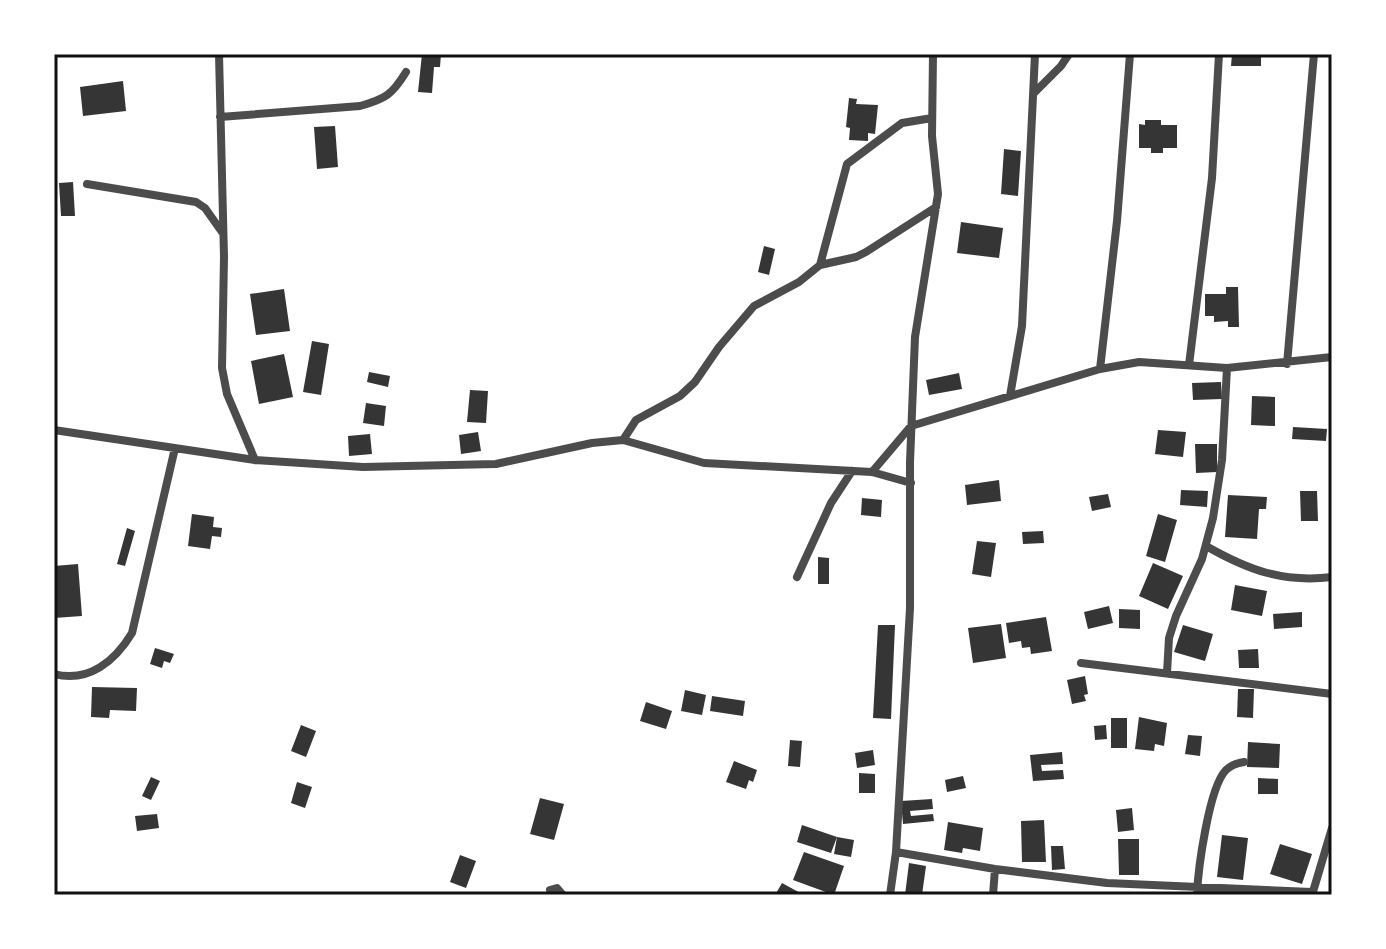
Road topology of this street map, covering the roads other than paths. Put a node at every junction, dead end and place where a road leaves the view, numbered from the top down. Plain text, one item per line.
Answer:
1 (219, 54) edge
2 (933, 54) edge
3 (1035, 54) edge
4 (1069, 54) edge
5 (1130, 54) edge
6 (1219, 54) edge
7 (1314, 54) edge
8 (406, 72) dead end
9 (1033, 94) junction
10 (220, 117) junction
11 (932, 118) junction
12 (87, 184) dead end
13 (936, 207) junction
14 (223, 233) junction
15 (820, 265) junction
16 (1332, 357) edge
17 (1287, 364) junction
18 (1189, 365) junction
19 (1227, 368) junction
20 (1100, 369) junction
21 (1010, 396) junction
22 (911, 426) junction
23 (54, 430) edge
24 (623, 440) junction
25 (175, 448) junction
26 (255, 460) junction
27 (852, 471) junction
28 (872, 472) junction
29 (911, 483) junction
30 (1206, 546) junction
31 (797, 577) dead end
32 (1332, 577) edge
33 (1081, 663) dead end
34 (1167, 673) junction
35 (54, 674) edge
36 (1332, 694) edge
37 (1244, 762) dead end
38 (1332, 828) edge
39 (896, 852) junction
40 (995, 869) junction
41 (1107, 883) junction
42 (550, 890) dead end
43 (1197, 890) edge
44 (1312, 893) edge
45 (563, 895) edge
46 (890, 895) edge
47 (993, 895) edge
48 (1106, 895) edge

1 - 10 street
2 - 11 street
3 - 9 street
4 - 9 street
5 - 20 street
6 - 18 street
7 - 17 street
8 - 10 street
9 - 21 street
10 - 14 street
11 - 13 street
11 - 15 street
12 - 14 street
13 - 15 street
13 - 22 street
14 - 26 street
15 - 24 street
16 - 17 street
17 - 19 street
18 - 19 street
18 - 20 street
19 - 30 street
20 - 21 street
21 - 22 street
22 - 28 street
22 - 29 street
23 - 25 street
24 - 26 street
24 - 27 street
25 - 26 street
25 - 35 street
27 - 28 street
27 - 31 street
28 - 29 street
29 - 39 street
30 - 32 street
30 - 34 street
33 - 34 street
34 - 36 street
37 - 43 street
38 - 44 street
39 - 40 street
39 - 46 street
40 - 41 street
40 - 47 street
41 - 43 street
41 - 48 street
42 - 45 street
43 - 44 street

